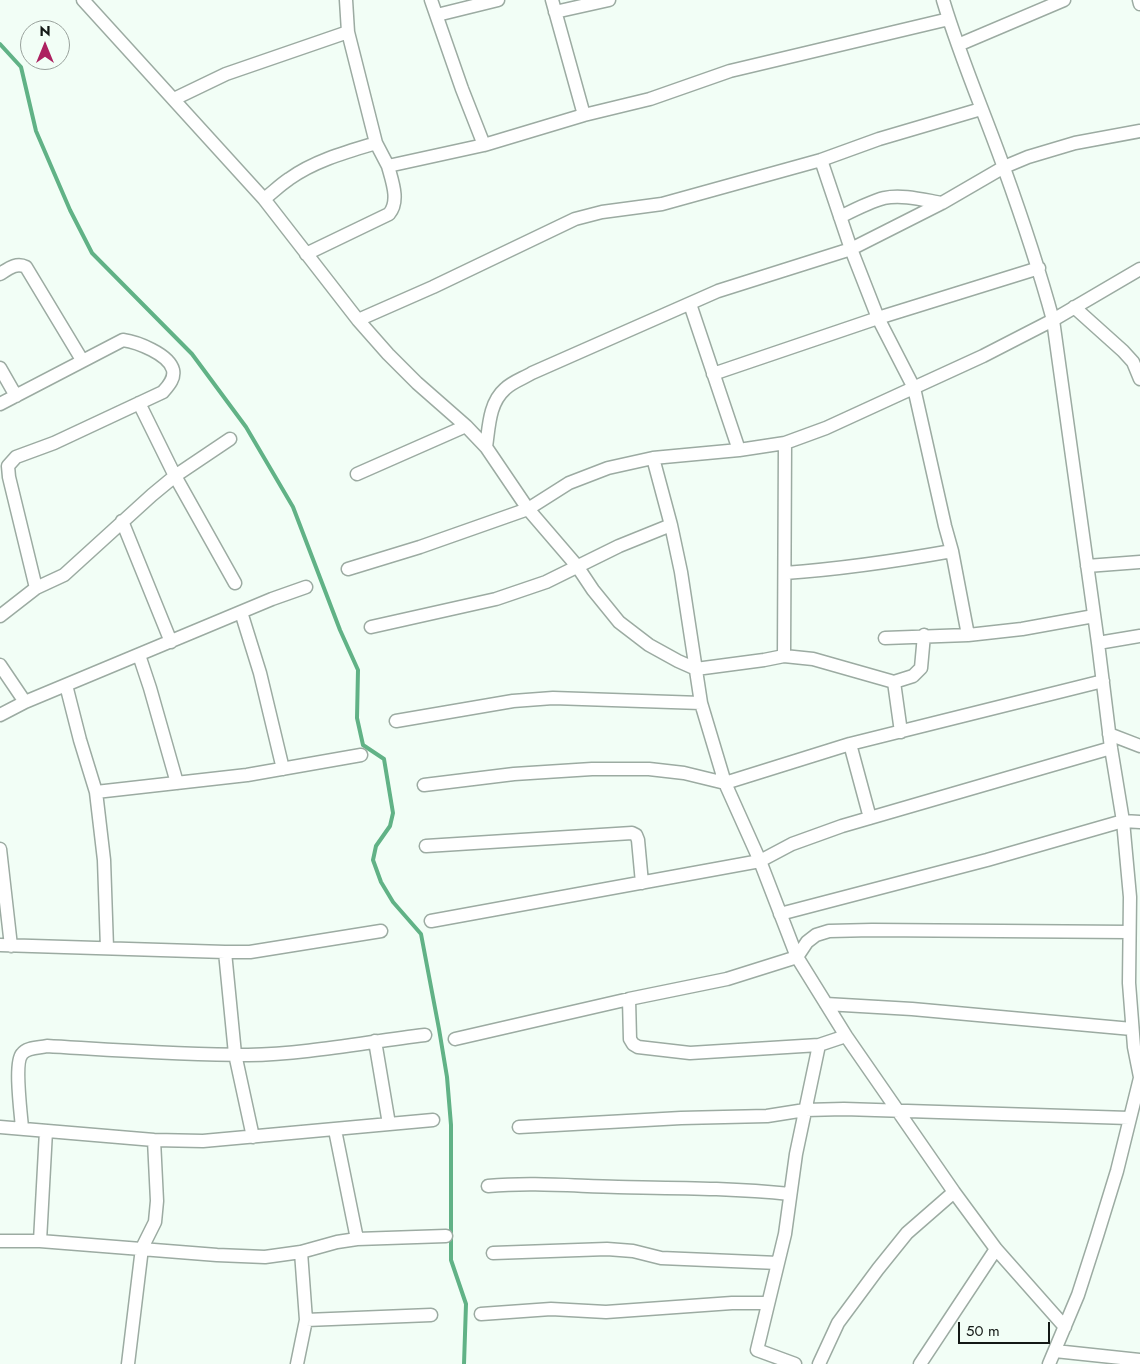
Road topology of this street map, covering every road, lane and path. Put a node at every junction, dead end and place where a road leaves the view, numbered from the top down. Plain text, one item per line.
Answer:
1 (83, 0) edge
2 (346, 0) edge
3 (431, 0) edge
4 (498, 0) edge
5 (609, 0) edge
6 (943, 0) edge
7 (1064, 0) edge
8 (1139, 0) edge
9 (1140, 4) edge
10 (554, 6) edge
11 (436, 15) junction
12 (949, 19) junction
13 (348, 32) junction
14 (958, 45) junction
15 (174, 99) junction
16 (981, 109) junction
17 (584, 115) junction
18 (1140, 131) edge
19 (376, 143) junction
20 (484, 145) junction
21 (821, 160) junction
22 (388, 166) junction
23 (1004, 167) junction
24 (264, 200) junction
25 (942, 203) junction
26 (840, 216) junction
27 (851, 249) junction
28 (306, 254) junction
29 (1039, 268) junction
30 (1138, 273) edge
31 (0, 274) edge
32 (690, 304) junction
33 (1074, 307) junction
34 (878, 318) junction
35 (358, 320) junction
36 (1053, 320) junction
37 (82, 360) junction
38 (0, 368) edge
39 (713, 374) junction
40 (1140, 379) edge
41 (914, 388) junction
42 (16, 396) junction
43 (139, 403) junction
44 (0, 404) edge
45 (466, 426) junction
46 (230, 439) dead end
47 (785, 443) junction
48 (486, 447) junction
49 (739, 450) junction
50 (653, 458) junction
51 (357, 474) dead end
52 (175, 476) junction
53 (528, 509) junction
54 (122, 521) junction
55 (671, 525) junction
56 (952, 550) junction
57 (1140, 562) edge
58 (577, 566) junction
59 (1087, 566) junction
60 (348, 569) dead end
61 (785, 573) junction
62 (235, 583) dead end
63 (306, 587) dead end
64 (36, 588) junction
65 (241, 612) junction
66 (0, 616) edge
67 (1094, 616) junction
68 (371, 627) dead end
69 (968, 635) junction
70 (924, 636) junction
71 (1140, 636) edge
72 (885, 638) dead end
73 (171, 642) junction
74 (1098, 643) junction
75 (139, 655) junction
76 (784, 656) junction
77 (0, 665) edge
78 (696, 669) junction
79 (1103, 681) junction
80 (894, 682) junction
81 (66, 686) junction
82 (24, 702) junction
83 (701, 703) junction
84 (0, 715) edge
85 (396, 721) dead end
86 (901, 732) junction
87 (1109, 734) junction
88 (850, 744) junction
89 (1140, 746) edge
90 (1111, 748) junction
91 (361, 755) dead end
92 (283, 769) junction
93 (177, 782) junction
94 (725, 783) junction
95 (424, 785) dead end
96 (96, 792) junction
97 (870, 818) junction
98 (1123, 821) junction
99 (1140, 822) edge
100 (426, 846) dead end
101 (0, 850) edge
102 (760, 861) junction
103 (642, 883) junction
104 (1135, 897) edge
105 (780, 914) junction
106 (431, 921) dead end
107 (381, 931) dead end
108 (1129, 932) junction
109 (6, 945) edge
110 (107, 948) junction
111 (225, 952) junction
112 (797, 956) junction
113 (1134, 982) edge
114 (629, 999) junction
115 (826, 1004) junction
116 (1132, 1029) junction
117 (425, 1035) dead end
118 (846, 1036) junction
119 (455, 1039) dead end
120 (374, 1041) junction
121 (820, 1045) junction
122 (1137, 1047) edge
123 (235, 1054) junction
124 (1140, 1077) edge
125 (805, 1110) junction
126 (897, 1111) junction
127 (1129, 1118) junction
128 (433, 1120) dead end
129 (389, 1124) junction
130 (0, 1127) edge
131 (519, 1127) dead end
132 (22, 1128) junction
133 (335, 1130) junction
134 (46, 1131) junction
135 (253, 1137) junction
136 (154, 1140) junction
137 (488, 1186) dead end
138 (954, 1192) junction
139 (790, 1194) junction
140 (446, 1236) dead end
141 (356, 1239) junction
142 (0, 1241) edge
143 (40, 1241) junction
144 (142, 1248) junction
145 (996, 1249) junction
146 (301, 1252) junction
147 (493, 1254) dead end
148 (778, 1263) junction
149 (768, 1303) junction
150 (481, 1314) dead end
151 (431, 1315) dead end
152 (306, 1320) junction
153 (1065, 1327) junction
154 (1054, 1351) junction
155 (1140, 1360) edge
156 (128, 1364) edge
157 (297, 1364) edge
158 (795, 1364) edge
159 (819, 1364) edge
160 (920, 1364) edge
161 (1049, 1364) edge

1 - 15 street
2 - 13 street
3 - 11 street
4 - 11 street
5 - 10 street
6 - 12 street
7 - 14 street
8 - 9 street
10 - 17 street
11 - 20 street
12 - 14 street
12 - 17 street
13 - 15 street
13 - 19 street
14 - 16 street
15 - 24 street
16 - 21 street
16 - 23 street
17 - 20 street
18 - 23 street
19 - 22 street
19 - 24 street
20 - 22 street
21 - 26 street
21 - 35 street
22 - 28 street
23 - 25 street
23 - 29 street
24 - 28 street
25 - 26 street
25 - 27 street
26 - 27 street
27 - 32 street
27 - 34 street
28 - 35 street
29 - 34 street
29 - 36 street
30 - 33 street
31 - 37 street
32 - 39 street
32 - 48 street
33 - 36 street
33 - 40 street
34 - 39 street
34 - 41 street
35 - 45 street
36 - 41 street
36 - 59 street
37 - 42 street
37 - 43 street
38 - 42 street
39 - 49 street
41 - 47 street
41 - 56 street
42 - 44 street
43 - 52 street
43 - 64 street
45 - 48 street
45 - 51 street
46 - 52 street
47 - 49 street
47 - 61 street
48 - 53 street
49 - 50 street
50 - 53 street
50 - 55 street
52 - 54 street
52 - 62 street
53 - 58 street
53 - 60 street
54 - 64 street
54 - 73 street
55 - 58 street
55 - 78 street
56 - 61 street
56 - 69 street
57 - 59 street
58 - 68 street
58 - 78 street
59 - 67 street
61 - 76 street
63 - 65 street
64 - 66 street
65 - 73 street
65 - 92 street
67 - 69 street
67 - 74 street
69 - 70 street
70 - 72 street
70 - 80 street
71 - 74 street
73 - 75 street
74 - 79 street
75 - 81 street
75 - 93 street
76 - 78 street
76 - 80 street
77 - 82 street
78 - 83 street
79 - 86 street
79 - 87 street
80 - 86 street
81 - 82 street
81 - 96 street
82 - 84 street
83 - 85 street
83 - 94 street
86 - 88 street
87 - 89 street
87 - 90 street
88 - 94 street
88 - 97 street
90 - 97 street
90 - 98 street
91 - 92 street
92 - 93 street
93 - 96 street
94 - 95 street
94 - 102 street
96 - 110 street
97 - 102 street
98 - 99 street
98 - 104 street
98 - 105 street
100 - 103 street
101 - 109 street
102 - 103 street
102 - 105 street
103 - 106 street
104 - 108 street
105 - 112 street
107 - 111 street
108 - 112 street
108 - 113 street
109 - 110 street
110 - 111 street
111 - 123 street
112 - 114 street
112 - 115 street
113 - 116 street
114 - 119 street
114 - 121 street
115 - 116 street
115 - 118 street
116 - 122 street
117 - 120 street
118 - 121 street
118 - 126 street
120 - 123 street
120 - 129 street
121 - 125 street
122 - 124 street
123 - 132 street
123 - 135 street
124 - 127 street
125 - 126 street
125 - 131 street
125 - 139 street
126 - 127 street
126 - 138 street
127 - 153 street
128 - 129 street
129 - 133 street
130 - 132 street
132 - 134 street
133 - 135 street
133 - 141 street
134 - 136 street
134 - 143 street
135 - 136 street
136 - 144 street
137 - 139 street
138 - 145 street
138 - 159 street
139 - 148 street
140 - 141 street
141 - 146 street
142 - 143 street
143 - 144 street
144 - 146 street
144 - 156 street
145 - 153 street
145 - 160 street
146 - 152 street
147 - 148 street
148 - 149 street
149 - 150 street
149 - 158 street
151 - 152 street
152 - 157 street
153 - 154 street
154 - 155 street
154 - 161 street

